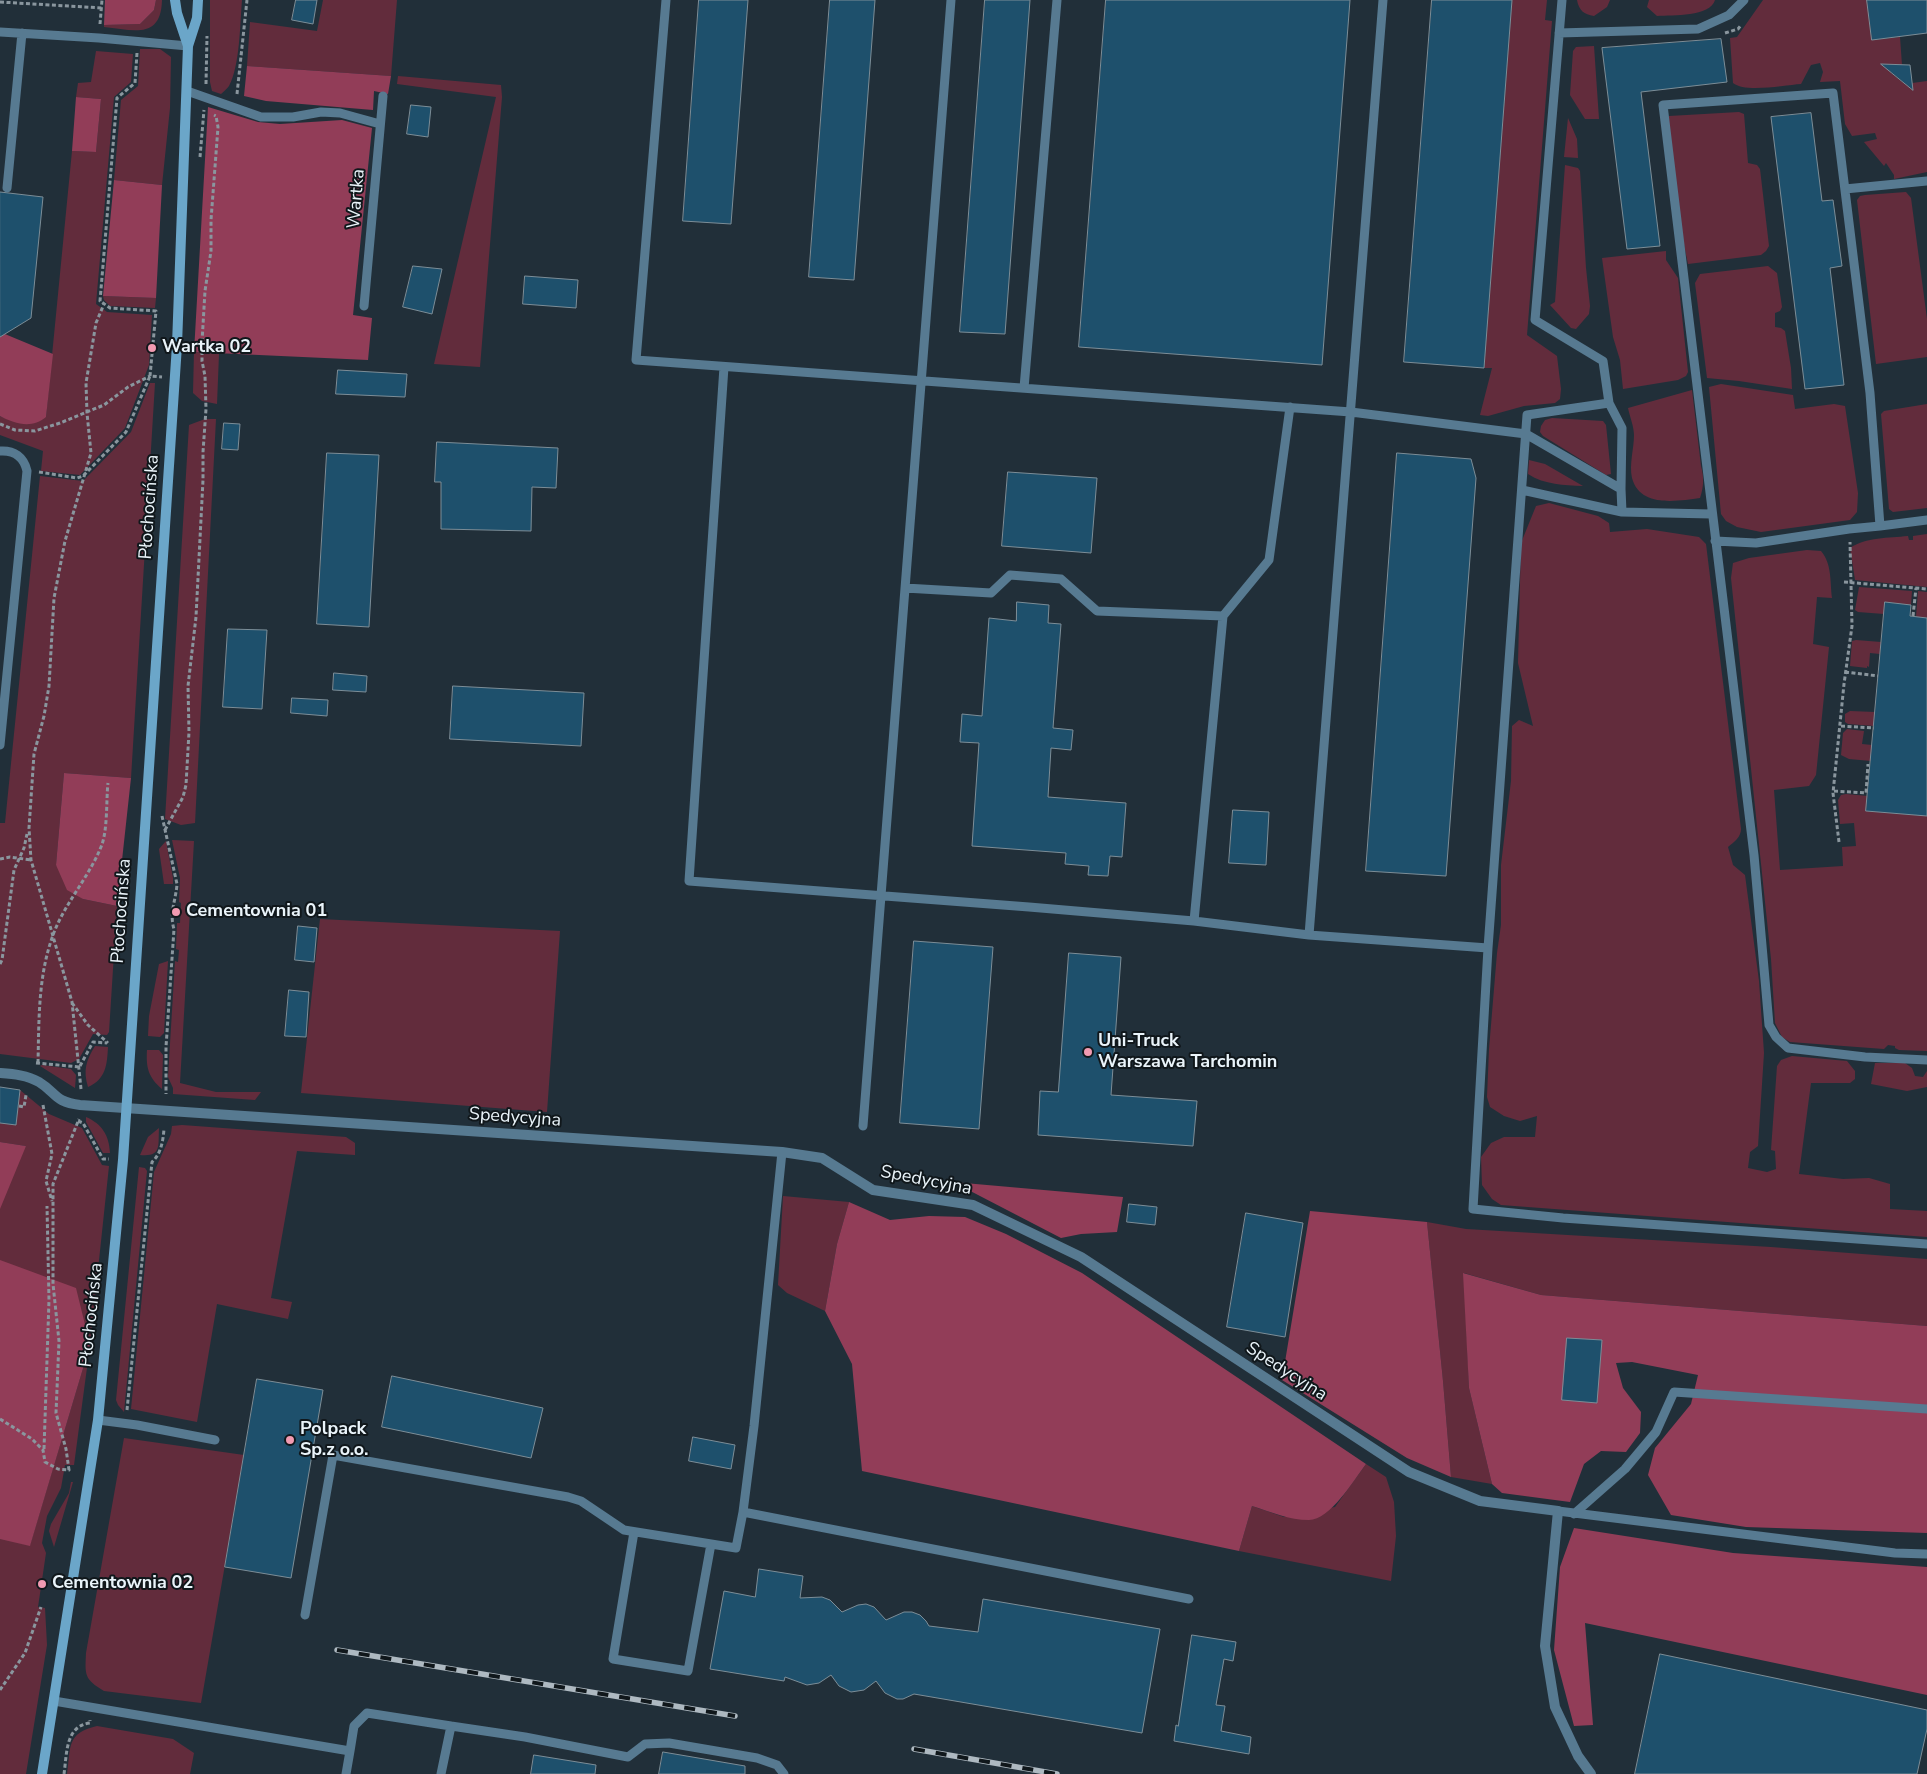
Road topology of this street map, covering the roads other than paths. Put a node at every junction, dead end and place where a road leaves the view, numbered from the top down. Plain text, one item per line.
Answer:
1 (175, 0) edge
2 (198, 0) edge
3 (666, 0) edge
4 (951, 0) edge
5 (1057, 0) edge
6 (1383, 0) edge
7 (1562, 0) edge
8 (1744, 0) edge
9 (0, 32) edge
10 (22, 33) junction
11 (1559, 33) junction
12 (188, 46) junction
13 (187, 91) junction
14 (383, 96) dead end
15 (380, 124) junction
16 (1927, 181) edge
17 (7, 188) dead end
18 (1845, 189) junction
19 (364, 306) dead end
20 (724, 367) junction
21 (922, 381) junction
22 (1024, 388) junction
23 (1608, 403) junction
24 (1290, 408) junction
25 (1351, 412) junction
26 (1526, 434) junction
27 (0, 451) edge
28 (1621, 489) junction
29 (1522, 490) junction
30 (1622, 512) junction
31 (1711, 514) junction
32 (1927, 520) edge
33 (1880, 526) junction
34 (1715, 541) junction
35 (905, 588) junction
36 (1223, 616) junction
37 (0, 745) edge
38 (881, 894) junction
39 (1194, 921) junction
40 (1308, 935) junction
41 (1488, 948) junction
42 (1927, 1060) edge
43 (0, 1073) edge
44 (127, 1110) junction
45 (863, 1126) dead end
46 (782, 1152) junction
47 (1927, 1244) edge
48 (1927, 1409) edge
49 (98, 1420) junction
50 (215, 1440) dead end
51 (1558, 1511) junction
52 (743, 1512) junction
53 (1574, 1514) junction
54 (634, 1532) junction
55 (711, 1544) junction
56 (1927, 1554) edge
57 (1189, 1599) dead end
58 (305, 1615) dead end
59 (54, 1701) junction
60 (452, 1726) junction
61 (350, 1751) junction
62 (42, 1774) edge
63 (346, 1774) edge
64 (441, 1774) edge
65 (784, 1774) edge
66 (1591, 1774) edge

1 - 12 main road, Płochocińska
2 - 12 main road, Płochocińska
3 - 20 lane
4 - 21 lane
5 - 22 lane
6 - 25 lane
7 - 11 lane
8 - 11 lane
9 - 10 lane
10 - 12 lane
10 - 17 lane
11 - 23 lane
12 - 13 main road, Płochocińska
13 - 15 lane
13 - 44 main road, Płochocińska
14 - 15 lane, Wartka
15 - 19 lane, Wartka
16 - 18 lane
18 - 31 lane
18 - 33 lane
20 - 21 lane
20 - 38 lane
21 - 22 lane
21 - 35 lane
22 - 24 lane
23 - 26 lane
23 - 28 lane
24 - 25 lane
24 - 36 lane
25 - 26 lane
25 - 40 lane
26 - 28 lane
26 - 29 lane
27 - 37 lane
28 - 30 lane
29 - 30 lane
29 - 41 lane
30 - 31 lane
31 - 34 lane
32 - 33 lane
33 - 34 lane
34 - 42 lane
35 - 36 lane
35 - 38 lane
36 - 39 lane
38 - 39 lane
38 - 45 lane
39 - 40 lane
40 - 41 lane
41 - 47 lane
43 - 44 street, Spedycyjna
44 - 46 street, Spedycyjna
44 - 49 main road, Płochocińska
46 - 51 street, Spedycyjna
46 - 52 lane
48 - 53 lane
49 - 50 lane
49 - 59 main road, Płochocińska
51 - 53 lane
51 - 66 street
52 - 55 lane
52 - 57 lane
53 - 56 lane
54 - 55 lane
54 - 55 lane
54 - 58 lane
59 - 61 lane
59 - 62 main road, Płochocińska
60 - 61 lane
60 - 64 lane
60 - 65 lane
61 - 63 lane

